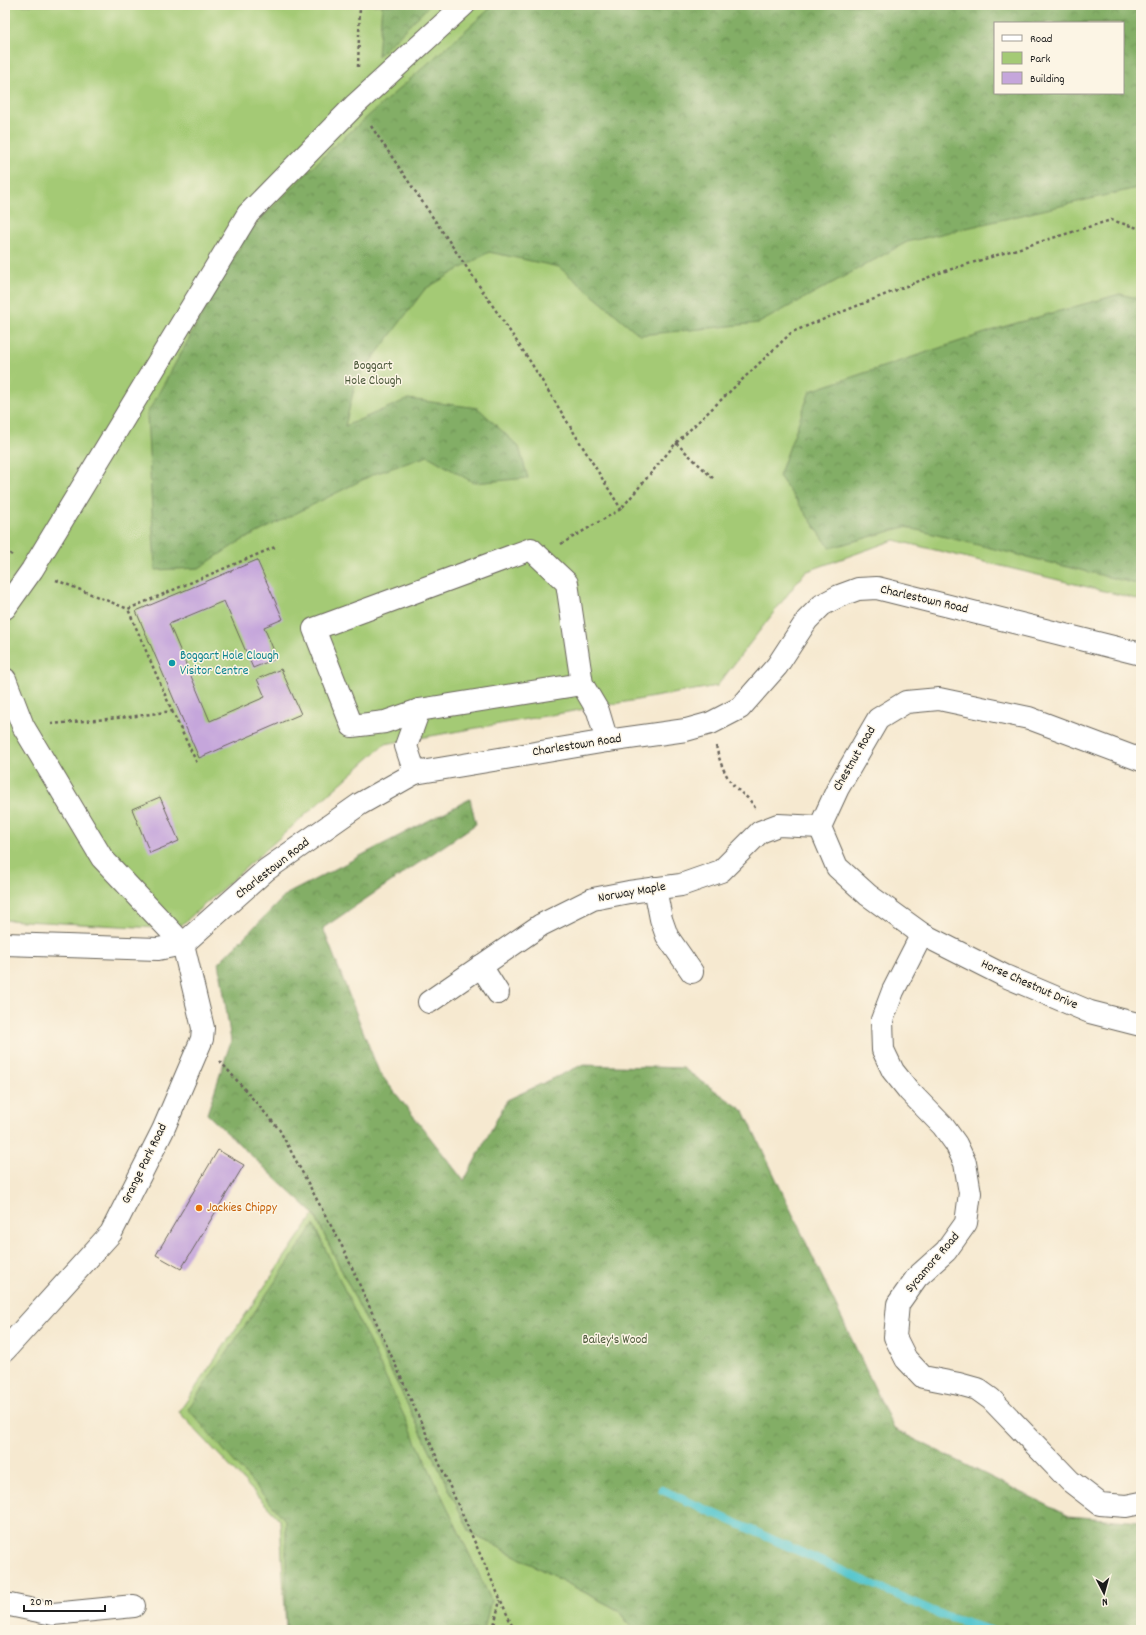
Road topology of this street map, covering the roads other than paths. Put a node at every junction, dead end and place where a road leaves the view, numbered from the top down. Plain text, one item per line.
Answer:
1 (464, 5) edge
2 (5, 608) edge
3 (1141, 654) edge
4 (5, 679) edge
5 (582, 684) junction
6 (419, 710) junction
7 (607, 741) junction
8 (1141, 760) edge
9 (415, 773) junction
10 (820, 827) junction
11 (655, 888) junction
12 (922, 934) junction
13 (5, 944) edge
14 (182, 944) junction
15 (481, 966) junction
16 (692, 972) dead end
17 (498, 993) dead end
18 (429, 1002) dead end
19 (1141, 1025) edge
20 (5, 1350) edge
21 (1141, 1503) edge
22 (5, 1604) edge
23 (134, 1606) dead end

1 - 2 street
3 - 7 street, Charlestown Road
4 - 14 street
5 - 6 street
5 - 6 street
5 - 7 street
6 - 9 street
7 - 9 street, Charlestown Road
8 - 10 street, Chestnut Road
9 - 14 street, Charlestown Road
10 - 11 street, Norway Maple
10 - 12 street
11 - 15 street, Norway Maple
11 - 16 street
12 - 19 street, Horse Chestnut Drive
12 - 21 street, Sycamore Road
13 - 14 street, Charlestown Road
14 - 20 street, Grange Park Road
15 - 17 street
15 - 18 street, Norway Maple
22 - 23 street

